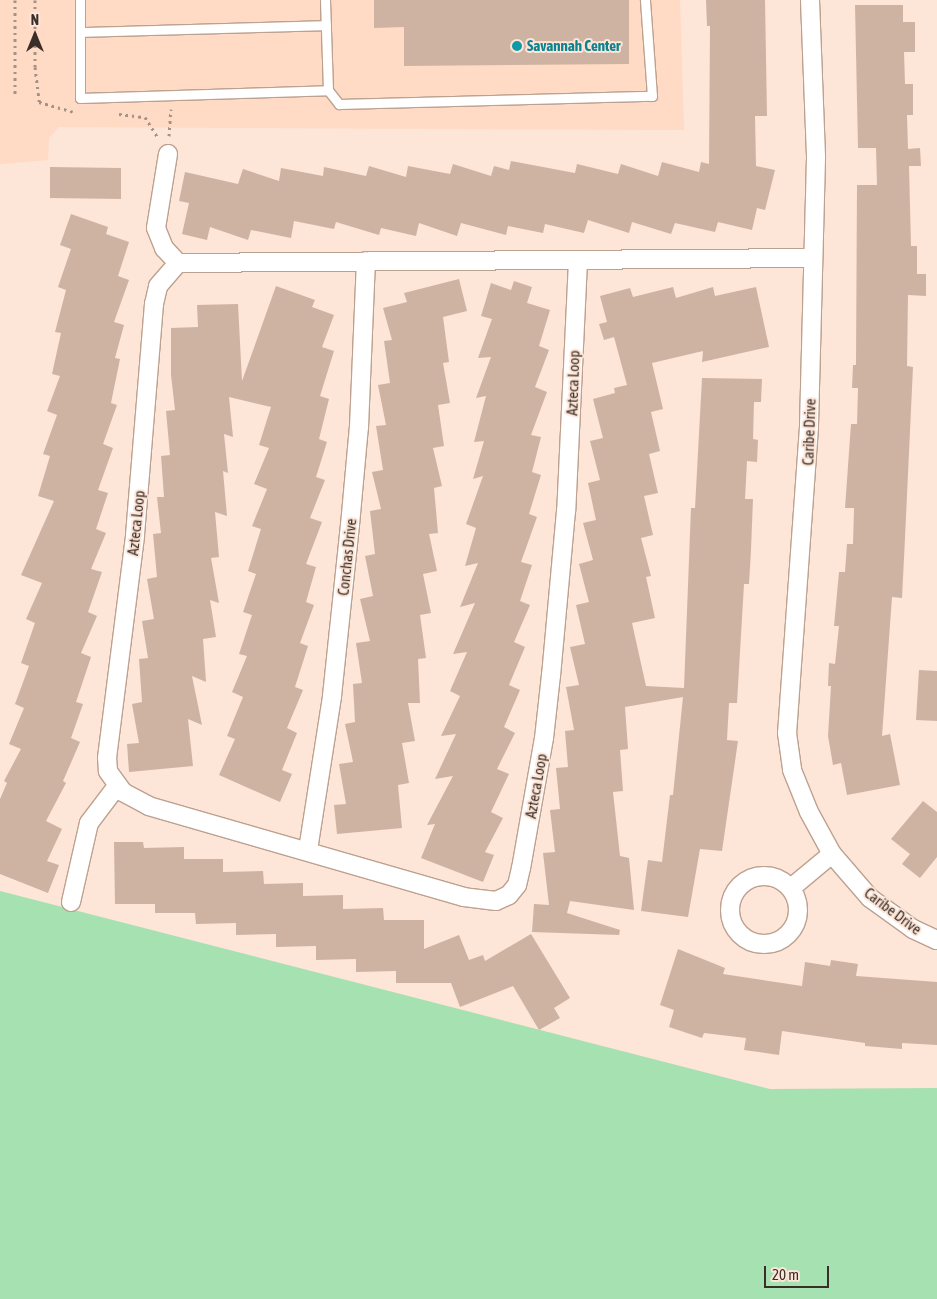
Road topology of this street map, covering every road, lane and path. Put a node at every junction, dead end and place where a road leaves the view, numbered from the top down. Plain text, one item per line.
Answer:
1 (15, 0) edge
2 (80, 0) edge
3 (325, 0) edge
4 (645, 0) edge
5 (810, 0) edge
6 (326, 25) junction
7 (81, 32) junction
8 (328, 90) junction
9 (15, 94) dead end
10 (172, 95) junction
11 (168, 154) joint
12 (812, 258) junction
13 (578, 260) junction
14 (366, 261) junction
15 (178, 263) junction
16 (117, 786) junction
17 (308, 850) junction
18 (832, 854) junction
19 (791, 888) dead end
20 (71, 902) dead end
21 (937, 940) edge

1 - 9 path
2 - 7 lane
3 - 6 lane
4 - 8 lane
5 - 12 street, Caribe Drive
6 - 7 lane
6 - 8 lane
7 - 10 lane
8 - 10 lane
10 - 11 path
11 - 15 street
12 - 13 street
12 - 18 street, Caribe Drive
13 - 14 street
13 - 17 street, Azteca Loop
14 - 15 street
14 - 17 street, Conchas Drive
15 - 16 street, Azteca Loop
16 - 17 street, Azteca Loop
16 - 20 street
18 - 19 street
18 - 21 street, Caribe Drive

